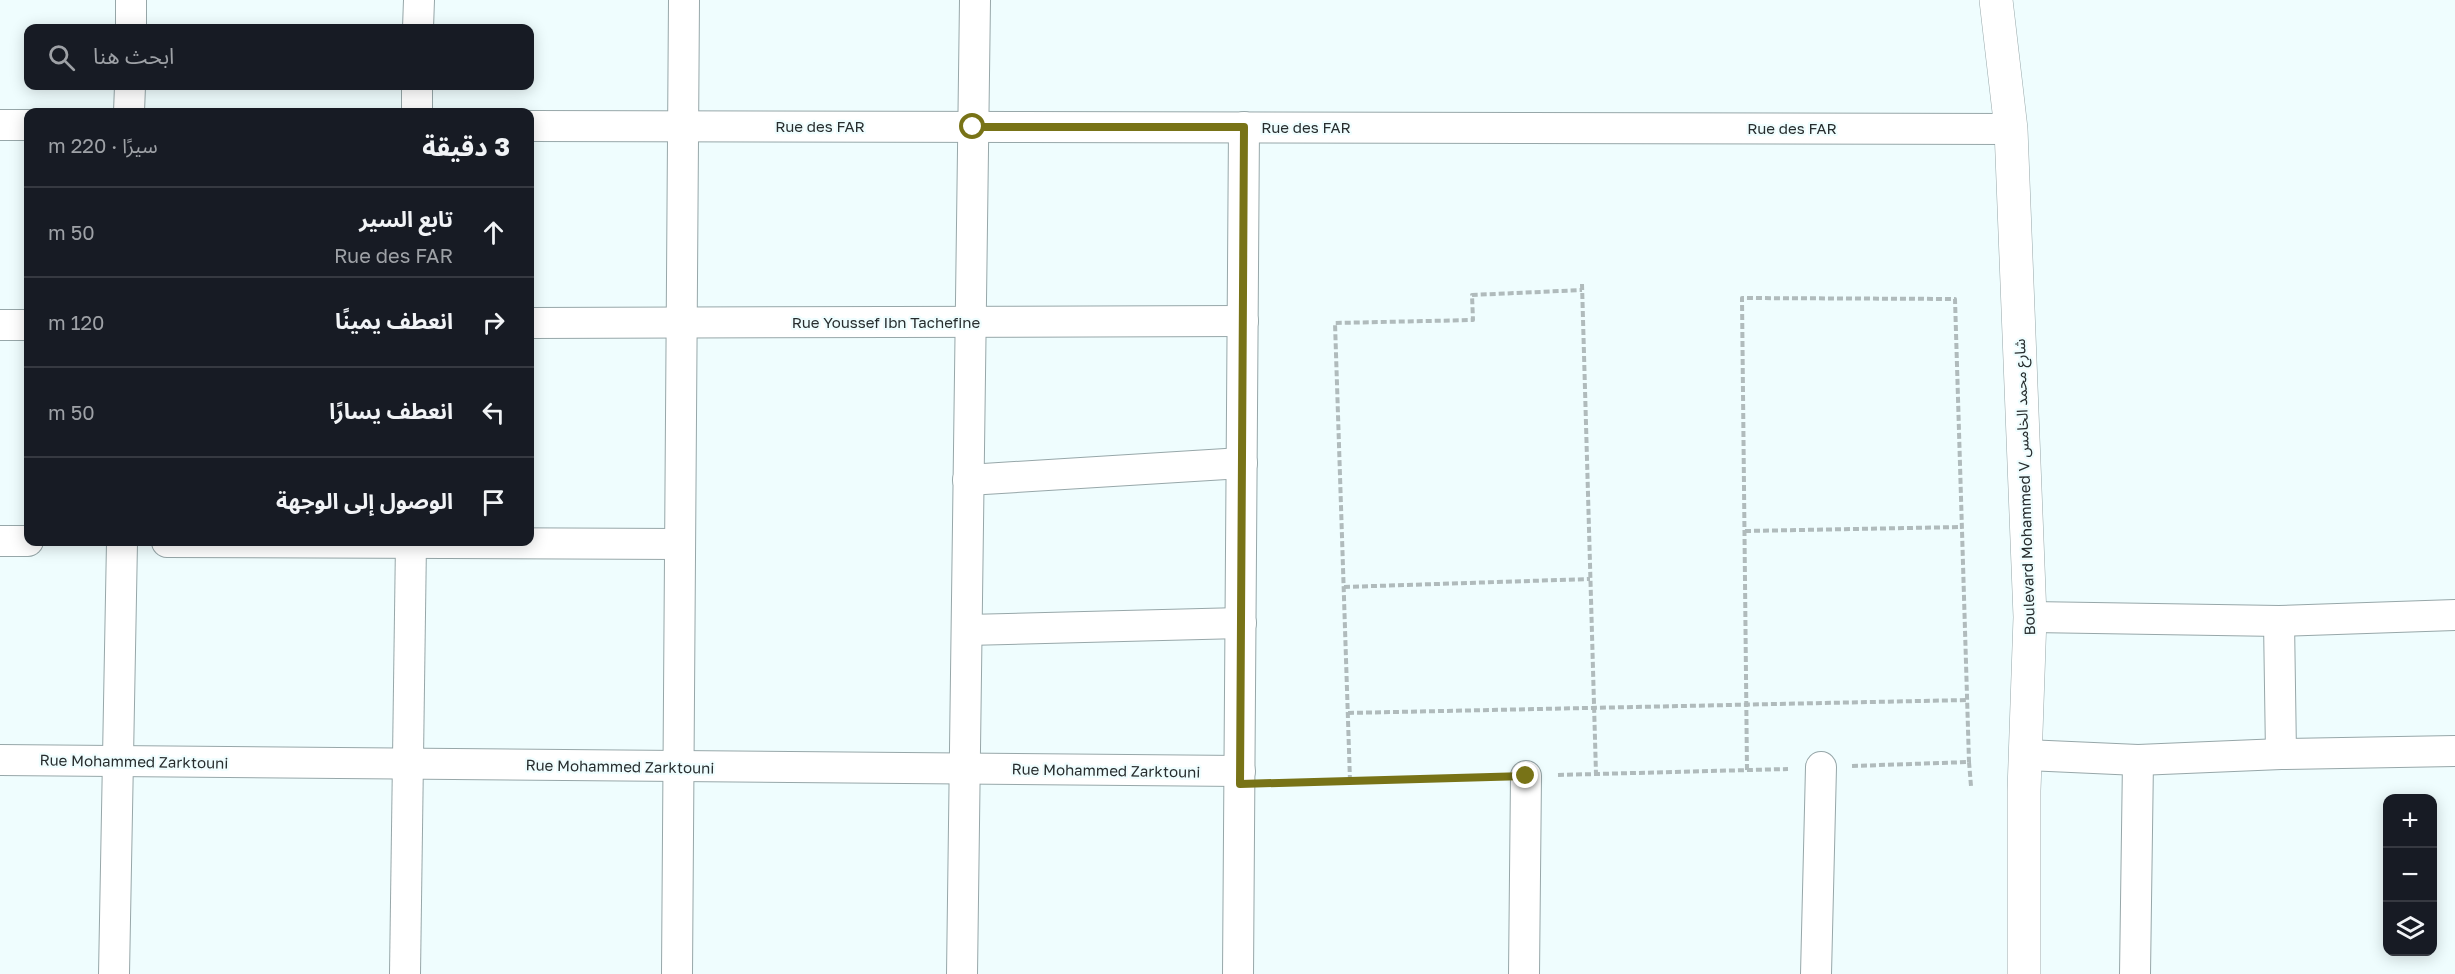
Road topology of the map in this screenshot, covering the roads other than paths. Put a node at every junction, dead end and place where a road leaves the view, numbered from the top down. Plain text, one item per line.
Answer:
1 (131, 0) edge
2 (418, 0) edge
3 (684, 0) edge
4 (975, 0) edge
5 (1996, 0) edge
6 (131, 24) edge
7 (418, 24) edge
8 (130, 90) edge
9 (417, 90) edge
10 (129, 108) edge
11 (417, 108) edge
12 (0, 125) edge
13 (24, 125) edge
14 (534, 126) edge
15 (683, 126) junction
16 (973, 127) junction
17 (1244, 127) junction
18 (2011, 129) junction
19 (1243, 321) junction
20 (971, 322) junction
21 (534, 323) edge
22 (682, 323) junction
23 (0, 325) edge
24 (24, 325) edge
25 (1242, 463) junction
26 (968, 480) junction
27 (0, 541) edge
28 (24, 541) edge
29 (534, 543) edge
30 (680, 544) junction
31 (122, 546) edge
32 (411, 546) edge
33 (2455, 615) edge
34 (2030, 617) junction
35 (2279, 621) junction
36 (1240, 623) junction
37 (967, 630) junction
38 (2455, 751) edge
39 (2026, 754) junction
40 (2281, 754) junction
41 (0, 760) edge
42 (2138, 760) junction
43 (118, 761) junction
44 (408, 764) junction
45 (678, 766) junction
46 (1821, 768) road end
47 (965, 769) junction
48 (1526, 776) road end
49 (1240, 778) junction
50 (114, 974) edge
51 (405, 974) edge
52 (677, 974) edge
53 (962, 974) edge
54 (1238, 974) edge
55 (1524, 974) edge
56 (1816, 974) edge
57 (2024, 974) edge
58 (2135, 974) edge

1 - 6 street
2 - 7 street
3 - 15 street
4 - 16 street
5 - 18 street, Boulevard Mohammed V شارع محمد الخامس
8 - 10 street
9 - 11 street
12 - 13 street
14 - 15 street, Rue des FAR
15 - 16 street, Rue des FAR
15 - 22 street
16 - 17 street, Rue des FAR
16 - 20 street
17 - 18 street, Rue des FAR
17 - 19 street
18 - 34 street, Boulevard Mohammed V شارع محمد الخامس
19 - 20 street, Rue Youssef Ibn Tachefine
19 - 25 street
20 - 22 street, Rue Youssef Ibn Tachefine
20 - 26 street
21 - 22 street, Rue Youssef Ibn Tachefine
22 - 30 street
23 - 24 street
25 - 26 street
25 - 36 street
26 - 37 street
27 - 28 street
29 - 30 street
30 - 45 street
31 - 43 street
32 - 44 street
33 - 35 street
34 - 35 street
34 - 39 street, Boulevard Mohammed V شارع محمد الخامس
35 - 40 street
36 - 37 street
36 - 49 street
37 - 47 street
38 - 40 street
39 - 42 street
39 - 57 street, Boulevard Mohammed V شارع محمد الخامس
40 - 42 street
41 - 43 street, Rue Mohammed Zarktouni
42 - 58 street
43 - 44 street, Rue Mohammed Zarktouni
43 - 50 street
44 - 45 street, Rue Mohammed Zarktouni
44 - 51 street
45 - 47 street, Rue Mohammed Zarktouni
45 - 52 street
46 - 56 street
47 - 49 street, Rue Mohammed Zarktouni
47 - 53 street
48 - 55 street
49 - 54 street

